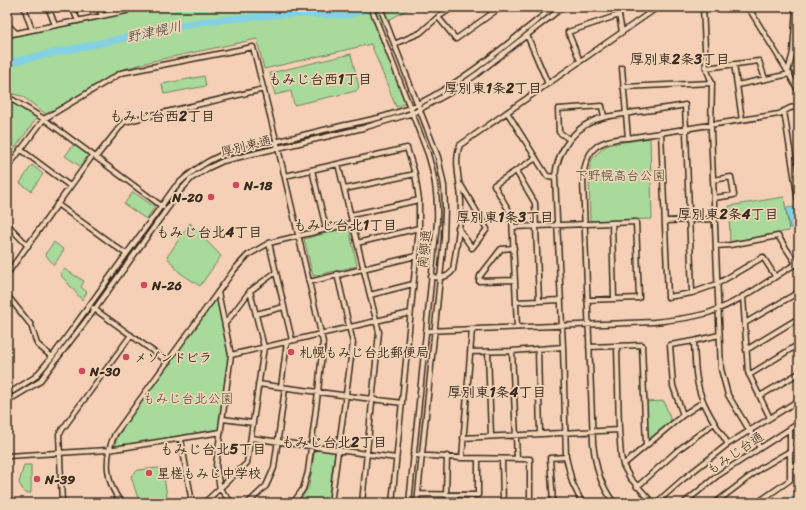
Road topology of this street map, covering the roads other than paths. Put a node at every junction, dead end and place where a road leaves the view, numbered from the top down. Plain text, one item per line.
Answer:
1 (24, 7) edge
2 (48, 7) edge
3 (72, 7) edge
4 (98, 7) edge
5 (131, 7) edge
6 (372, 7) edge
7 (380, 7) edge
8 (453, 7) edge
9 (501, 7) edge
10 (554, 7) edge
11 (562, 7) edge
12 (658, 7) edge
13 (703, 7) edge
14 (748, 7) edge
15 (796, 7) edge
16 (102, 16) junction
17 (438, 16) junction
18 (78, 21) junction
19 (7, 24) edge
20 (55, 25) junction
21 (32, 30) junction
22 (622, 32) junction
23 (16, 33) junction
24 (7, 35) edge
25 (527, 35) junction
26 (394, 44) junction
27 (799, 51) edge
28 (792, 52) junction
29 (580, 61) junction
30 (734, 64) junction
31 (622, 68) dead end
32 (706, 68) junction
33 (789, 73) junction
34 (765, 79) junction
35 (712, 83) junction
36 (548, 84) junction
37 (737, 85) junction
38 (623, 87) junction
39 (264, 89) junction
40 (799, 92) edge
41 (7, 99) edge
42 (418, 104) junction
43 (799, 106) edge
44 (410, 107) junction
45 (420, 110) junction
46 (784, 111) junction
47 (506, 112) junction
48 (413, 113) junction
49 (626, 114) junction
50 (604, 117) junction
51 (44, 119) junction
52 (742, 120) junction
53 (711, 125) junction
54 (686, 128) junction
55 (661, 132) junction
56 (628, 138) junction
57 (569, 139) junction
58 (277, 142) junction
59 (278, 148) junction
60 (20, 149) junction
61 (94, 156) junction
62 (536, 158) junction
63 (338, 164) junction
64 (7, 168) edge
65 (312, 170) junction
66 (516, 171) junction
67 (415, 174) junction
68 (285, 176) junction
69 (555, 177) junction
70 (713, 180) junction
71 (459, 183) junction
72 (70, 186) junction
73 (345, 189) junction
74 (714, 198) junction
75 (419, 200) junction
76 (57, 204) junction
77 (162, 206) junction
78 (799, 207) edge
79 (167, 209) junction
80 (351, 215) junction
81 (715, 219) junction
82 (690, 220) junction
83 (666, 221) junction
84 (352, 223) junction
85 (612, 223) junction
86 (7, 224) edge
87 (585, 224) junction
88 (557, 225) junction
89 (536, 226) junction
90 (513, 227) junction
91 (326, 228) junction
92 (419, 228) junction
93 (458, 228) junction
94 (298, 235) junction
95 (269, 243) junction
96 (357, 243) junction
97 (28, 246) junction
98 (716, 246) junction
99 (514, 248) junction
100 (126, 254) junction
101 (416, 256) junction
102 (798, 262) edge
103 (363, 268) junction
104 (799, 268) edge
105 (276, 272) junction
106 (7, 274) edge
107 (337, 274) junction
108 (775, 276) junction
109 (431, 277) junction
110 (440, 278) junction
111 (515, 280) junction
112 (309, 282) junction
113 (413, 284) junction
114 (717, 284) junction
115 (250, 291) junction
116 (218, 292) junction
117 (799, 292) edge
118 (692, 293) junction
119 (7, 295) edge
120 (370, 295) junction
121 (743, 296) junction
122 (614, 299) junction
123 (561, 300) junction
124 (587, 300) junction
125 (539, 301) junction
126 (516, 302) junction
127 (89, 305) junction
128 (284, 308) junction
129 (95, 309) junction
130 (718, 309) junction
131 (410, 313) junction
132 (256, 314) junction
133 (799, 318) edge
134 (376, 321) junction
135 (745, 323) junction
136 (225, 324) junction
137 (562, 325) junction
138 (588, 325) junction
139 (349, 327) junction
140 (517, 327) junction
141 (472, 329) junction
142 (426, 331) junction
143 (434, 331) junction
144 (321, 333) junction
145 (719, 335) junction
146 (131, 336) junction
147 (292, 340) junction
148 (694, 341) junction
149 (286, 342) junction
150 (799, 344) edge
151 (617, 346) junction
152 (264, 347) junction
153 (589, 347) junction
154 (563, 348) junction
155 (538, 349) junction
156 (746, 350) junction
157 (512, 351) junction
158 (470, 352) junction
159 (488, 352) junction
160 (231, 355) junction
161 (52, 357) junction
162 (168, 362) junction
163 (799, 373) edge
164 (749, 375) junction
165 (258, 384) junction
166 (283, 387) junction
167 (7, 392) edge
168 (318, 392) junction
169 (346, 396) junction
170 (760, 396) junction
171 (7, 399) edge
172 (372, 400) junction
173 (799, 400) edge
174 (703, 402) junction
175 (402, 403) junction
176 (683, 415) junction
177 (770, 418) junction
178 (223, 419) junction
179 (253, 423) junction
180 (714, 423) junction
181 (799, 423) edge
182 (790, 429) junction
183 (620, 430) junction
184 (593, 431) junction
185 (749, 431) junction
186 (221, 432) junction
187 (540, 434) junction
188 (565, 434) junction
189 (491, 436) junction
190 (516, 436) junction
191 (251, 438) junction
192 (463, 438) junction
193 (181, 439) junction
194 (278, 441) junction
195 (728, 444) junction
196 (311, 446) junction
197 (646, 446) junction
198 (799, 446) edge
199 (760, 448) junction
200 (108, 450) junction
201 (339, 450) junction
202 (790, 452) junction
203 (59, 453) junction
204 (367, 454) junction
205 (413, 455) junction
206 (7, 456) edge
207 (422, 456) junction
208 (447, 456) junction
209 (566, 457) junction
210 (396, 458) junction
211 (462, 458) junction
212 (478, 459) junction
213 (502, 459) junction
214 (517, 459) junction
215 (624, 465) junction
216 (799, 465) edge
217 (790, 466) junction
218 (637, 487) junction
219 (220, 489) junction
220 (418, 494) junction
221 (446, 495) junction
222 (62, 503) edge
223 (122, 503) edge
224 (192, 503) edge
225 (204, 503) edge
226 (232, 503) edge
227 (248, 503) edge
228 (294, 503) edge
229 (331, 503) edge
230 (362, 503) edge
231 (392, 503) edge
232 (409, 503) edge
233 (417, 503) edge
234 (503, 503) edge
235 (530, 503) edge
236 (553, 503) edge
237 (582, 503) edge
238 (614, 503) edge
239 (653, 503) edge
240 (656, 503) edge
241 (684, 503) edge
242 (714, 503) edge
243 (757, 503) edge

1 - 21 street
2 - 20 street
3 - 18 street
4 - 16 street
5 - 16 street
6 - 44 street, 南郷通
7 - 26 street, 南郷通
8 - 17 street
9 - 17 street
10 - 42 street, 厚別東通
11 - 25 street, 厚別東通
12 - 22 street
13 - 32 street
14 - 33 street
15 - 28 street
16 - 18 street
17 - 26 street
18 - 20 street
19 - 23 street
20 - 21 street
21 - 23 street
22 - 29 street
22 - 29 street
23 - 24 street
25 - 36 street
25 - 45 street, 厚別東通
26 - 42 street, 南郷通
27 - 28 street
28 - 33 street
29 - 36 street
30 - 32 street
30 - 34 street
30 - 37 street
31 - 38 street
32 - 35 street
33 - 34 street
33 - 40 street
34 - 37 street
35 - 38 street
35 - 53 street
36 - 47 street
37 - 52 street
38 - 49 street
39 - 51 street
39 - 58 street
39 - 61 street
41 - 51 street
42 - 44 street, 厚別東通
42 - 45 street, 南郷通
43 - 46 street
44 - 48 street, 南郷通
44 - 58 street, 厚別東通
45 - 48 street, 厚別東通
45 - 110 street, 南郷通
46 - 52 street
46 - 78 street
47 - 62 street
47 - 71 street
48 - 59 street, 厚別東通
48 - 109 street, 南郷通
49 - 50 street
49 - 54 street
49 - 56 street
50 - 57 street
50 - 57 street
51 - 60 street
51 - 61 street
52 - 53 street
53 - 54 street
53 - 70 street
54 - 55 street
54 - 82 street
55 - 56 street
55 - 83 street
56 - 87 street
57 - 69 street
58 - 59 street
58 - 77 street, 厚別東通
59 - 68 street
59 - 79 street, 厚別東通
60 - 64 street
60 - 72 street
61 - 72 street
61 - 77 street
62 - 66 street
62 - 69 street
63 - 65 street
63 - 67 street
63 - 73 street
65 - 68 street
65 - 91 street
66 - 89 street
66 - 90 street
67 - 73 street
67 - 75 street
68 - 94 street
69 - 88 street
70 - 74 street
70 - 74 street
71 - 93 street
71 - 93 street
72 - 76 street
73 - 80 street
74 - 81 street
75 - 80 street
75 - 92 street
76 - 97 street
76 - 100 street
77 - 79 street
77 - 100 street, 厚別東通
79 - 129 street, 厚別東通
80 - 84 street
81 - 82 street
81 - 98 street
82 - 83 street
82 - 118 street
83 - 118 street
84 - 91 street
84 - 96 street
85 - 87 street
85 - 122 street
85 - 122 street
86 - 97 street
87 - 88 street
87 - 124 street
88 - 89 street
88 - 123 street
89 - 90 street
89 - 125 street
90 - 99 street
91 - 94 street
92 - 96 street
92 - 101 street
93 - 110 street
94 - 95 street
94 - 112 street
95 - 105 street
95 - 116 street
96 - 103 street
97 - 106 street
98 - 102 street
98 - 114 street
99 - 111 street
99 - 111 street
100 - 127 street, 厚別東通
101 - 103 street
101 - 113 street
102 - 104 street
102 - 108 street
103 - 107 street
103 - 120 street
105 - 115 street
105 - 128 street
107 - 112 street
107 - 139 street
108 - 114 street
108 - 121 street
109 - 110 street
109 - 142 street, 南郷通
110 - 143 street, 南郷通
111 - 126 street
112 - 144 street
113 - 120 street
113 - 131 street
114 - 118 street
114 - 130 street
115 - 132 street
115 - 136 street
116 - 136 street
116 - 162 street
117 - 135 street
119 - 161 street
120 - 134 street
121 - 130 street
121 - 135 street
122 - 124 street
123 - 125 street
123 - 137 street
124 - 138 street
125 - 126 street
126 - 140 street
127 - 129 street
127 - 161 street, 厚別東通
128 - 132 street
128 - 147 street
129 - 146 street
129 - 171 street, 厚別東通
130 - 138 street
130 - 145 street
131 - 134 street
131 - 175 street
132 - 152 street
133 - 156 street
134 - 139 street
134 - 172 street
135 - 156 street
136 - 160 street
137 - 138 street
137 - 140 street
137 - 154 street
138 - 153 street
139 - 144 street
139 - 169 street
140 - 141 street
141 - 143 street
141 - 158 street
142 - 143 street
142 - 205 street, 南郷通
143 - 207 street, 南郷通
144 - 147 street
144 - 168 street
145 - 148 street
145 - 185 street
146 - 162 street
146 - 203 street
147 - 149 street
148 - 174 street
148 - 176 street
149 - 152 street
149 - 166 street
150 - 164 street
151 - 153 street
151 - 183 street
151 - 197 street
152 - 160 street
152 - 165 street
153 - 184 street
154 - 155 street
154 - 188 street
155 - 157 street
155 - 187 street
156 - 164 street
157 - 159 street
157 - 190 street
158 - 159 street
158 - 192 street
159 - 189 street
160 - 178 street
161 - 167 street, 厚別東通
162 - 200 street
163 - 170 street
164 - 170 street
165 - 166 street
165 - 179 street
166 - 168 street
166 - 194 street
168 - 169 street
168 - 196 street
169 - 172 street
169 - 201 street
170 - 177 street
172 - 175 street
172 - 204 street
173 - 177 street
174 - 176 street
174 - 180 street
175 - 210 street
176 - 197 street
177 - 185 street
178 - 179 street
178 - 186 street
179 - 191 street
180 - 195 street
180 - 218 street
181 - 182 street, もみじ台通
182 - 199 street, もみじ台通
182 - 202 street
183 - 184 street
183 - 215 street
184 - 188 street
184 - 238 street
185 - 195 street
185 - 199 street
186 - 193 street
186 - 219 street
187 - 188 street
187 - 190 street
188 - 209 street
189 - 190 street
189 - 192 street
190 - 214 street
191 - 194 street
191 - 219 street
192 - 211 street
193 - 200 street
193 - 224 street
194 - 196 street
194 - 227 street
195 - 240 street
196 - 201 street
196 - 228 street
197 - 215 street
198 - 202 street
199 - 241 street, もみじ台通
200 - 203 street
200 - 223 street
201 - 204 street
201 - 229 street
202 - 217 street
202 - 242 street
203 - 206 street
203 - 222 street
204 - 210 street
204 - 230 street
205 - 207 street
205 - 232 street, 南郷通
207 - 208 street
207 - 220 street, 南郷通
208 - 211 street
208 - 221 street
209 - 236 street
209 - 237 street
210 - 231 street
211 - 212 street
212 - 213 street
212 - 221 street
213 - 214 street
213 - 234 street
214 - 235 street
215 - 218 street
216 - 217 street
217 - 243 street
218 - 239 street
219 - 225 street
219 - 226 street
220 - 221 street
220 - 233 street, 南郷通

